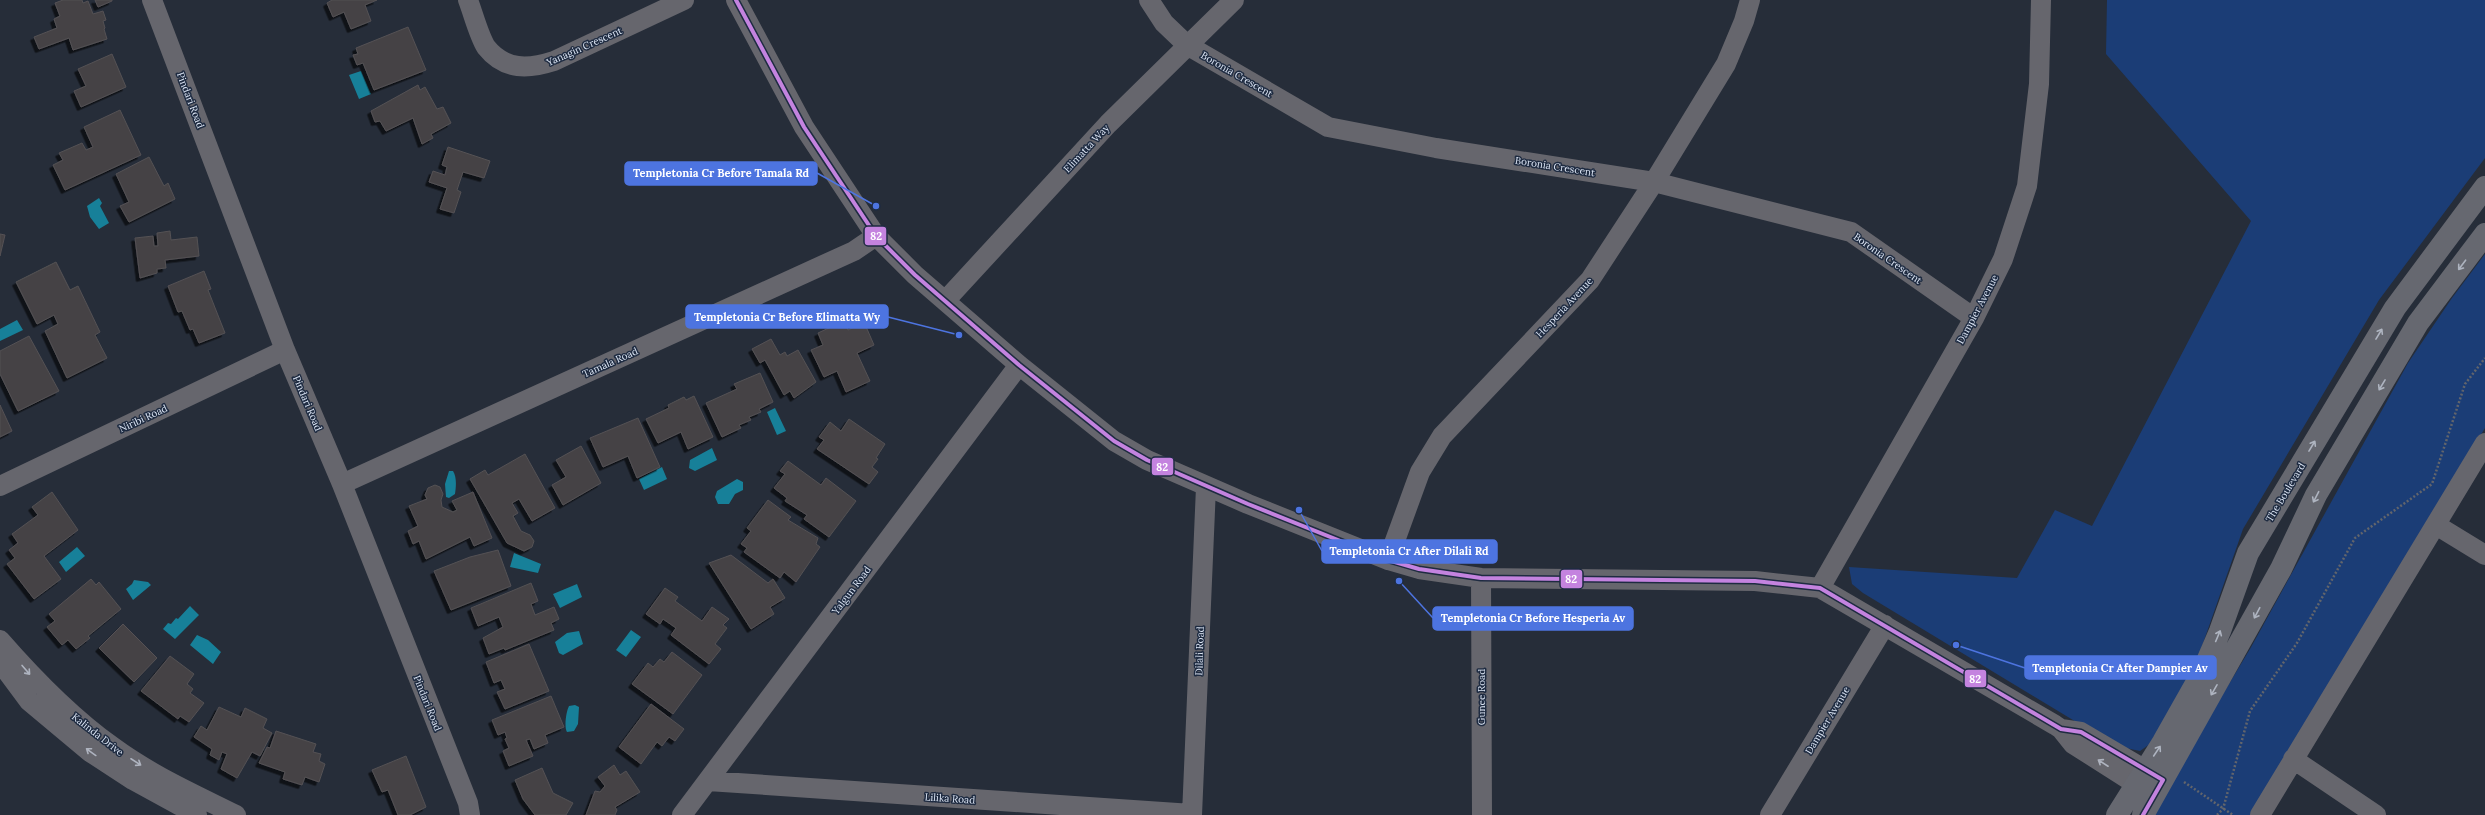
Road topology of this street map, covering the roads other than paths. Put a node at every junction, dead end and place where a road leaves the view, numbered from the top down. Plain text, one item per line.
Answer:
1 (152, 0) edge
2 (468, 0) edge
3 (684, 0) edge
4 (736, 0) edge
5 (1150, 0) edge
6 (1234, 0) edge
7 (1750, 0) edge
8 (2041, 0) edge
9 (1187, 45) junction
10 (1654, 182) junction
11 (2485, 187) edge
12 (2485, 234) edge
13 (876, 236) junction
14 (945, 301) junction
15 (1974, 318) junction
16 (285, 350) junction
17 (1019, 365) junction
18 (2485, 443) edge
19 (342, 484) junction
20 (0, 486) edge
21 (1206, 487) junction
22 (2436, 525) junction
23 (2485, 555) edge
24 (1388, 560) junction
25 (1481, 578) junction
26 (1820, 588) junction
27 (1885, 625) junction
28 (0, 640) edge
29 (0, 662) edge
30 (2293, 759) junction
31 (2153, 780) junction
32 (708, 781) junction
33 (473, 811) edge
34 (197, 815) edge
35 (236, 815) edge
36 (682, 815) edge
37 (1192, 815) edge
38 (1482, 815) edge
39 (1770, 815) edge
40 (2117, 815) edge
41 (2143, 815) edge
42 (2260, 815) edge
43 (2376, 815) edge

1 - 16 street, Pindari Road
2 - 3 street, Yanagin Crescent
4 - 13 street
5 - 9 street, Boronia Crescent
6 - 9 street, Elimatta Way
7 - 10 street, Hesperia Avenue
8 - 15 street, Dampier Avenue
9 - 10 street, Boronia Crescent
9 - 14 street, Elimatta Way
10 - 15 street, Boronia Crescent
10 - 24 street, Hesperia Avenue
31 -> 11 main road, The Boulevard
12 -> 31 main road, The Boulevard
13 - 14 street
13 - 19 street, Tamala Road
14 - 17 street
15 - 26 street, Dampier Avenue
16 - 19 street, Pindari Road
16 - 20 street, Niribi Road
17 - 21 street
17 - 32 street, Yalgun Road
18 - 22 street
19 - 33 street, Pindari Road
21 - 24 street
21 - 37 street, Dilali Road
22 - 23 street
22 - 30 street
24 - 25 street
25 - 26 street
25 - 38 street, Gunee Road
26 - 27 street
27 - 31 street
27 - 39 street, Dampier Avenue
28 -> 35 street, Kalinda Drive
34 -> 29 street, Kalinda Drive
30 - 42 street
30 - 43 street
31 - 40 main road, The Boulevard
31 - 41 main road, The Boulevard
32 - 36 street, Yalgun Road
32 - 37 street, Lilika Road

